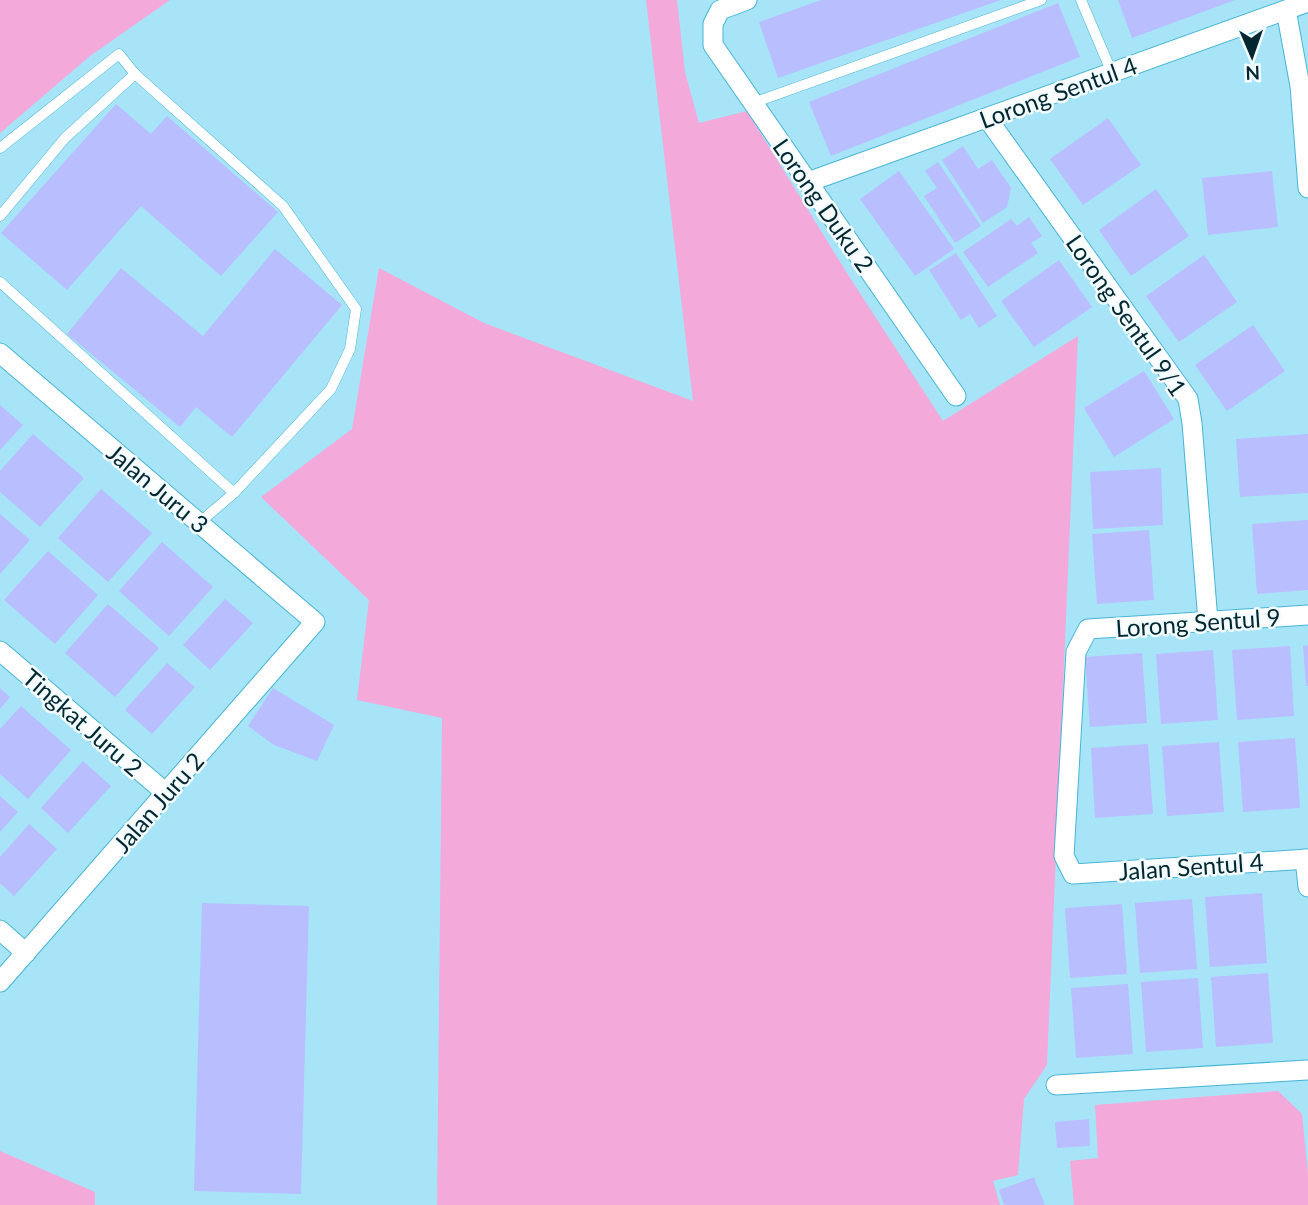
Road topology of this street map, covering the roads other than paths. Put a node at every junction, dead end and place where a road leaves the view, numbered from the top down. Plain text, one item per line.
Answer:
1 (747, 0) edge
2 (1041, 0) edge
3 (1081, 0) edge
4 (1308, 2) edge
5 (1286, 10) junction
6 (1112, 73) junction
7 (135, 74) junction
8 (1304, 85) edge
9 (753, 103) junction
10 (1305, 106) edge
11 (987, 118) junction
12 (0, 148) edge
13 (808, 182) junction
14 (1308, 188) edge
15 (0, 216) edge
16 (0, 282) edge
17 (0, 354) edge
18 (956, 396) dead end
19 (234, 493) junction
20 (199, 523) junction
21 (1308, 615) edge
22 (1208, 621) junction
23 (315, 622) joint
24 (0, 651) edge
25 (166, 793) junction
26 (1307, 859) edge
27 (1073, 874) joint
28 (1308, 887) edge
29 (0, 930) edge
30 (26, 953) junction
31 (0, 982) edge
32 (1308, 1070) edge
33 (1056, 1085) dead end

1 - 9 street, Lorong Duku 2
2 - 9 lane
3 - 6 lane
4 - 5 street, Lorong Sentul 4
5 - 6 street, Lorong Sentul 4
5 - 8 street
6 - 11 street, Lorong Sentul 4
7 - 12 lane
7 - 15 lane
7 - 19 lane
8 - 10 street
9 - 13 street, Lorong Duku 2
10 - 14 street
11 - 13 street, Lorong Sentul 4
11 - 22 street, Lorong Sentul 9/1
13 - 18 street, Lorong Duku 2
16 - 19 lane
17 - 20 street, Jalan Juru 3
19 - 20 lane
20 - 23 street, Jalan Juru 3
21 - 22 street, Lorong Sentul 9
22 - 27 street, Lorong Sentul 9
23 - 25 street, Jalan Juru 2
24 - 25 street, Tingkat Juru 2
25 - 30 street, Jalan Juru 2
26 - 27 street, Jalan Sentul 4
26 - 28 street
29 - 30 street
30 - 31 street, Jalan Juru 2
32 - 33 street

